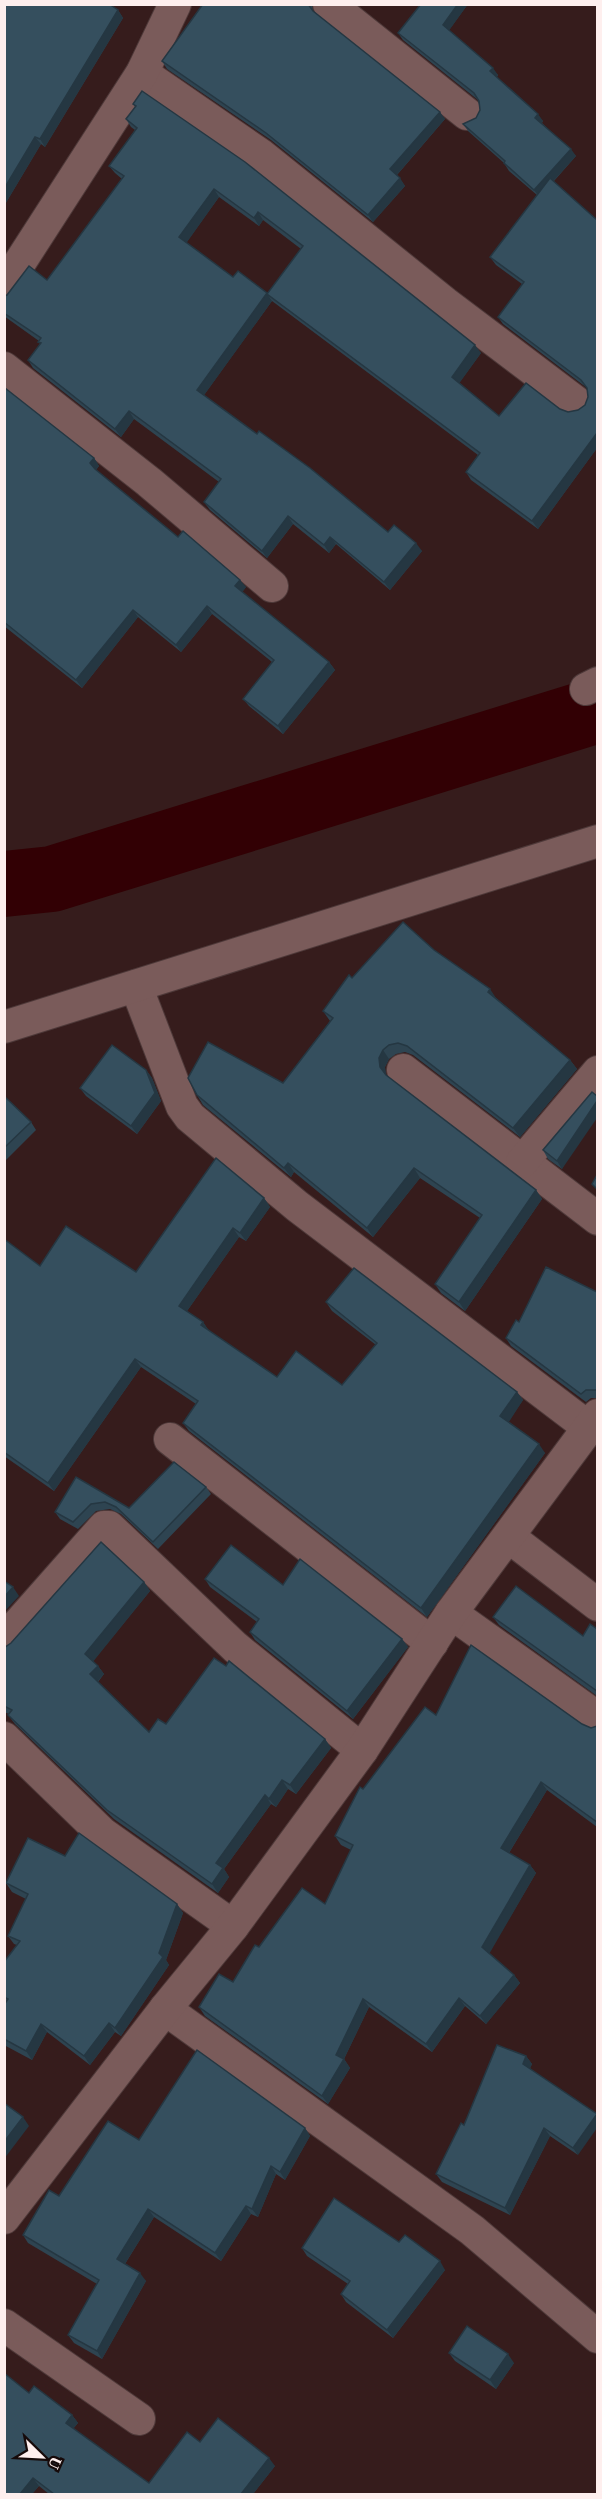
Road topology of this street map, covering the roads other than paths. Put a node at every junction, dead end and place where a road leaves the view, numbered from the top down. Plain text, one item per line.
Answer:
1 (176, 4) edge
2 (329, 4) edge
3 (142, 73) junction
4 (467, 114) dead end
5 (4, 287) edge
6 (4, 368) edge
7 (576, 402) dead end
8 (272, 586) dead end
9 (597, 841) edge
10 (136, 986) junction
11 (4, 1027) edge
12 (403, 1070) dead end
13 (597, 1072) edge
14 (522, 1162) junction
15 (597, 1220) edge
16 (592, 1421) edge
17 (170, 1439) dead end
18 (509, 1537) junction
19 (597, 1605) edge
20 (451, 1612) junction
21 (4, 1640) edge
22 (432, 1643) junction
23 (597, 1718) edge
24 (4, 1738) edge
25 (362, 1750) junction
26 (233, 1926) junction
27 (165, 2009) junction
28 (5, 2217) edge
29 (4, 2325) edge
30 (597, 2337) edge
31 (139, 2419) dead end

1 - 3 street
2 - 4 street
3 - 5 street
3 - 7 street
6 - 8 street
9 - 10 street
10 - 11 street
10 - 16 street
12 - 14 street
13 - 14 street
14 - 15 street
16 - 18 street
17 - 22 street
18 - 19 street
18 - 20 street
20 - 22 street
20 - 23 street
21 - 25 street
22 - 25 street
24 - 26 street
25 - 26 street
26 - 27 street
27 - 28 street
27 - 30 street
29 - 31 street

